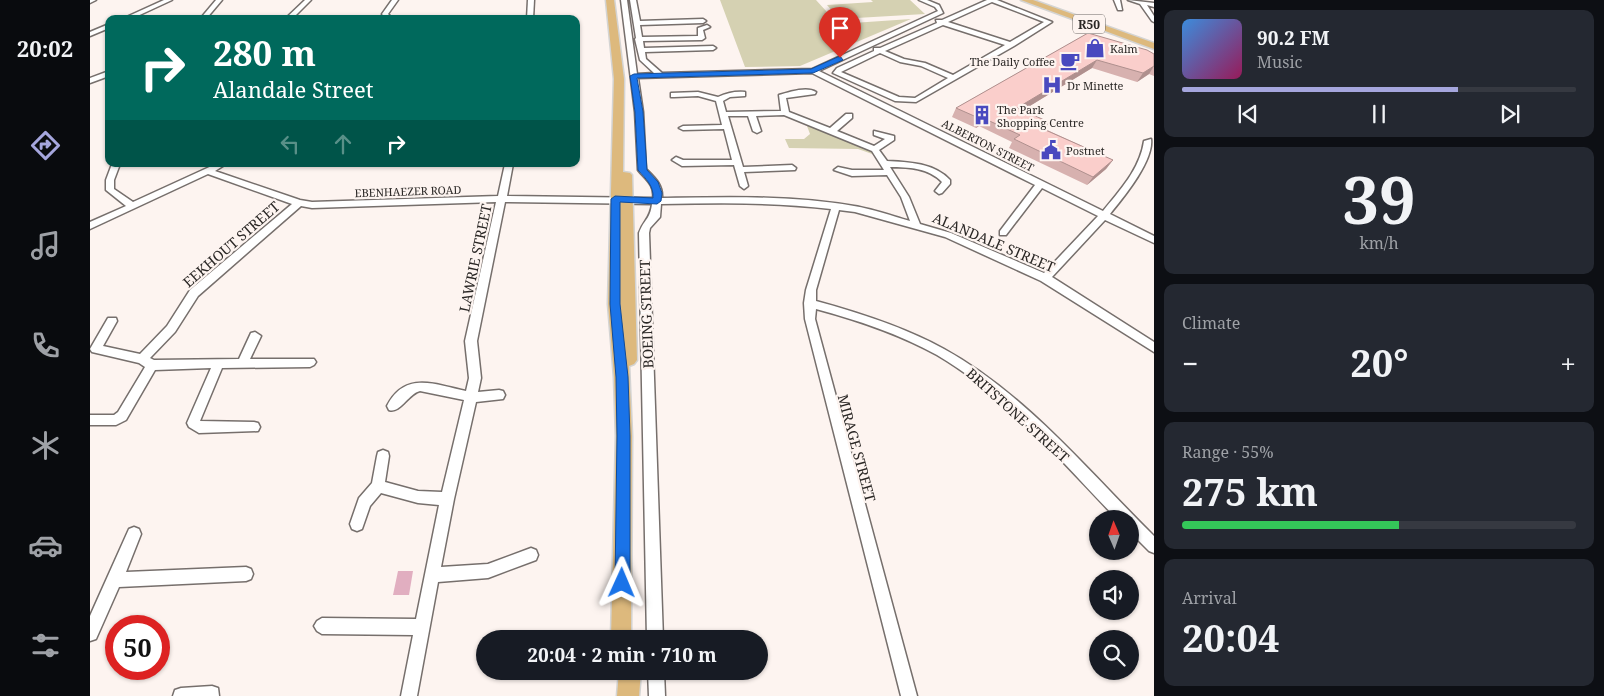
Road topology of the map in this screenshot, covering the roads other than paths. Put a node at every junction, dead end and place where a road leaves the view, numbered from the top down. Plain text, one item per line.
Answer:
1 (169, 0) edge
2 (219, 0) edge
3 (308, 0) edge
4 (395, 0) edge
5 (531, 0) edge
6 (610, 0) edge
7 (615, 0) edge
8 (624, 0) edge
9 (633, 0) edge
10 (922, 0) edge
11 (992, 0) edge
12 (1025, 0) edge
13 (1117, 0) edge
14 (1131, 0) edge
15 (1061, 3) dead end
16 (1143, 4) junction
17 (1154, 5) edge
18 (1120, 9) dead end
19 (134, 15) edge
20 (206, 15) edge
21 (292, 15) edge
22 (386, 15) edge
23 (530, 15) edge
24 (929, 18) junction
25 (1154, 20) edge
26 (636, 23) junction
27 (942, 23) junction
28 (105, 28) edge
29 (90, 34) edge
30 (1154, 36) edge
31 (638, 39) junction
32 (1012, 45) junction
33 (868, 46) junction
34 (1154, 46) edge
35 (712, 48) dead end
36 (640, 50) junction
37 (879, 50) junction
38 (813, 71) junction
39 (105, 75) edge
40 (634, 76) junction
41 (661, 76) junction
42 (954, 78) junction
43 (90, 81) edge
44 (812, 92) dead end
45 (742, 94) dead end
46 (674, 95) dead end
47 (719, 100) junction
48 (785, 112) junction
49 (750, 113) junction
50 (723, 114) junction
51 (849, 116) dead end
52 (727, 126) junction
53 (683, 128) dead end
54 (757, 131) dead end
55 (832, 131) junction
56 (877, 133) dead end
57 (1152, 141) edge
58 (875, 149) junction
59 (1154, 158) edge
60 (676, 160) dead end
61 (738, 166) junction
62 (115, 167) edge
63 (216, 167) edge
64 (508, 167) edge
65 (792, 168) dead end
66 (888, 168) junction
67 (838, 170) dead end
68 (207, 171) junction
69 (1139, 171) junction
70 (1040, 184) junction
71 (744, 186) dead end
72 (939, 191) dead end
73 (502, 199) junction
74 (621, 199) junction
75 (657, 201) junction
76 (299, 203) junction
77 (132, 206) junction
78 (836, 206) junction
79 (1106, 218) junction
80 (916, 225) junction
81 (90, 226) edge
82 (1003, 234) dead end
83 (1154, 240) edge
84 (1045, 278) junction
85 (809, 303) junction
86 (112, 321) dead end
87 (255, 336) dead end
88 (93, 348) edge
89 (1154, 348) edge
90 (147, 362) junction
91 (310, 362) dead end
92 (242, 364) junction
93 (218, 365) junction
94 (499, 395) dead end
95 (471, 397) junction
96 (393, 406) dead end
97 (90, 420) edge
98 (254, 427) dead end
99 (383, 456) dead end
100 (378, 486) junction
101 (447, 499) junction
102 (1118, 510) edge
103 (357, 524) dead end
104 (1139, 531) edge
105 (134, 534) dead end
106 (1154, 546) edge
107 (531, 555) dead end
108 (246, 574) dead end
109 (432, 575) junction
110 (115, 580) junction
111 (322, 626) dead end
112 (422, 627) junction
113 (621, 630) edge
114 (630, 630) edge
115 (656, 630) edge
116 (90, 633) edge
117 (619, 680) edge
118 (629, 680) edge
119 (656, 680) edge
120 (212, 694) dead end
121 (181, 696) edge
122 (409, 696) edge
123 (618, 696) edge
124 (628, 696) edge
125 (657, 696) edge
126 (909, 696) edge

1 - 19 street
2 - 20 street
3 - 21 street
4 - 22 street
5 - 23 street
6 - 74 main road, BOEING STREET
7 - 74 main road, BOEING STREET
8 - 40 street
9 - 26 street
10 - 24 street
11 - 27 street
11 - 32 street
12 - 34 main road, R50
13 - 18 street
14 - 16 street
15 - 30 main road, R50
16 - 17 street
16 - 25 street
24 - 27 street
24 - 33 street
26 - 31 street
26 - 31 street
27 - 32 street
27 - 37 street
28 - 29 street
31 - 36 street
32 - 42 street
33 - 37 street
33 - 38 street
35 - 36 street
36 - 41 street
37 - 42 street
37 - 42 street
38 - 41 street
38 - 70 street, ALBERTON STREET
39 - 43 street
40 - 41 street
40 - 75 street
44 - 48 street
45 - 47 street
46 - 47 street
47 - 50 street
48 - 49 street
48 - 55 street
49 - 50 street
49 - 54 street
50 - 52 street
51 - 55 street
52 - 53 street
52 - 61 street
55 - 58 street
56 - 58 street
57 - 69 street
58 - 66 street
59 - 69 street
60 - 61 street
61 - 65 street
61 - 71 street
62 - 77 street
63 - 68 street
64 - 73 street, LAWRIE STREET
66 - 67 street
66 - 72 street
66 - 80 street
68 - 76 street, EBENHAEZER ROAD
68 - 77 street
69 - 79 street
70 - 79 street, ALBERTON STREET
70 - 82 street
73 - 74 street, EBENHAEZER ROAD
73 - 76 street, EBENHAEZER ROAD
73 - 95 street, LAWRIE STREET
74 - 75 street, ALANDALE STREET
74 - 113 main road, BOEING STREET
74 - 114 main road, BOEING STREET
75 - 78 street, ALANDALE STREET
75 - 115 street, BOEING STREET
76 - 90 street, EEKHOUT STREET
77 - 81 street
78 - 80 street, ALANDALE STREET
78 - 85 street, MIRAGE STREET
79 - 83 street, ALBERTON STREET
79 - 84 street
80 - 84 street, ALANDALE STREET
84 - 89 street, ALANDALE STREET
85 - 102 street, BRITSTONE STREET
85 - 126 street, MIRAGE STREET
86 - 88 street
87 - 92 street
88 - 90 street
90 - 93 street
90 - 97 street, EEKHOUT STREET
91 - 92 street
92 - 93 street
93 - 98 street
94 - 95 street
95 - 96 street
95 - 101 street, LAWRIE STREET
99 - 100 street
100 - 101 street
100 - 103 street
101 - 109 street, LAWRIE STREET
104 - 106 street
105 - 110 street
107 - 109 street
108 - 110 street
109 - 112 street, LAWRIE STREET
110 - 116 street
111 - 112 street
112 - 122 street, LAWRIE STREET
117 - 123 main road
118 - 124 main road
119 - 125 street
120 - 121 street

